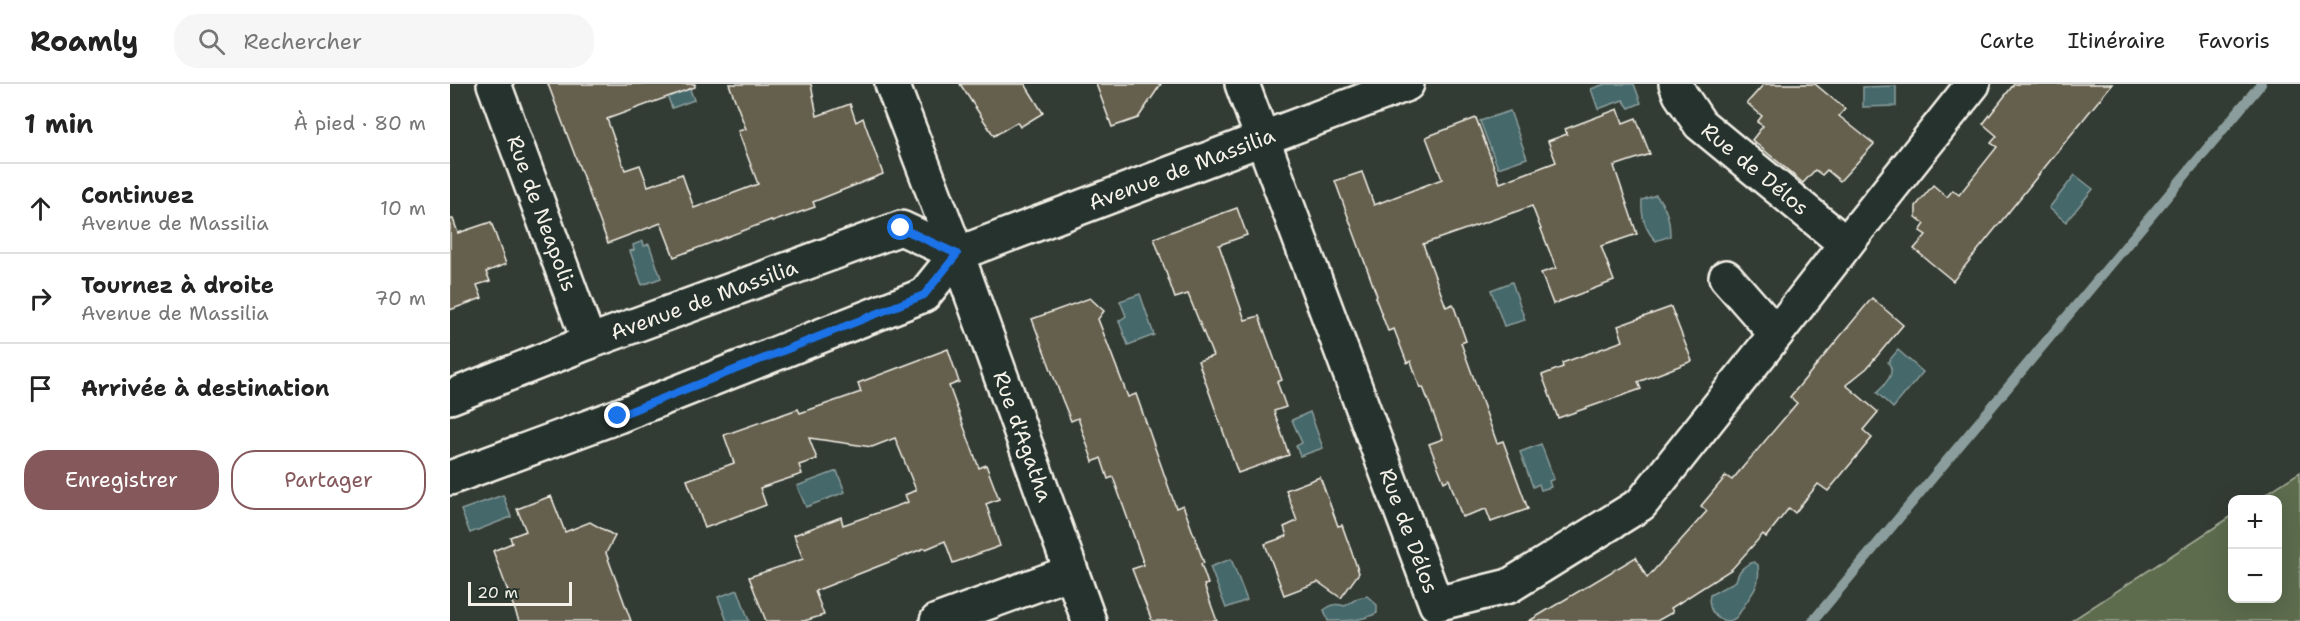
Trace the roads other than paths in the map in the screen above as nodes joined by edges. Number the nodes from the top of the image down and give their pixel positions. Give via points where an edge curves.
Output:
1 (494, 84) edge
2 (892, 84) edge
3 (1242, 84) edge
4 (1407, 84) edge
5 (1676, 84) edge
6 (1973, 84) edge
7 (1262, 140) junction
8 (1846, 244) junction
9 (957, 254) junction
10 (1726, 277) dead end
11 (1776, 334) junction
12 (590, 342) junction
13 (450, 397) edge
14 (450, 478) edge
15 (1071, 572) junction
16 (937, 621) edge
17 (1089, 621) edge

1 - 12 street, Rue de Neapolis
2 - 9 street, Rue d'Agatha
3 - 7 street
4 - 7 street, Avenue de Massilia
5 - 8 street, Rue de Délos via 1700,124
6 - 8 street, Rue de Délos
7 - 9 street, Avenue de Massilia
7 - 11 street, Rue de Délos via 1436,604 1509,586 1641,504
8 - 11 street, Rue de Délos
9 - 12 street, Avenue de Massilia via 901,228
9 - 14 street via 924,295
9 - 15 street, Rue d'Agatha
10 - 11 street
12 - 13 street, Avenue de Massilia
15 - 16 street
15 - 17 street, Rue d'Agatha

